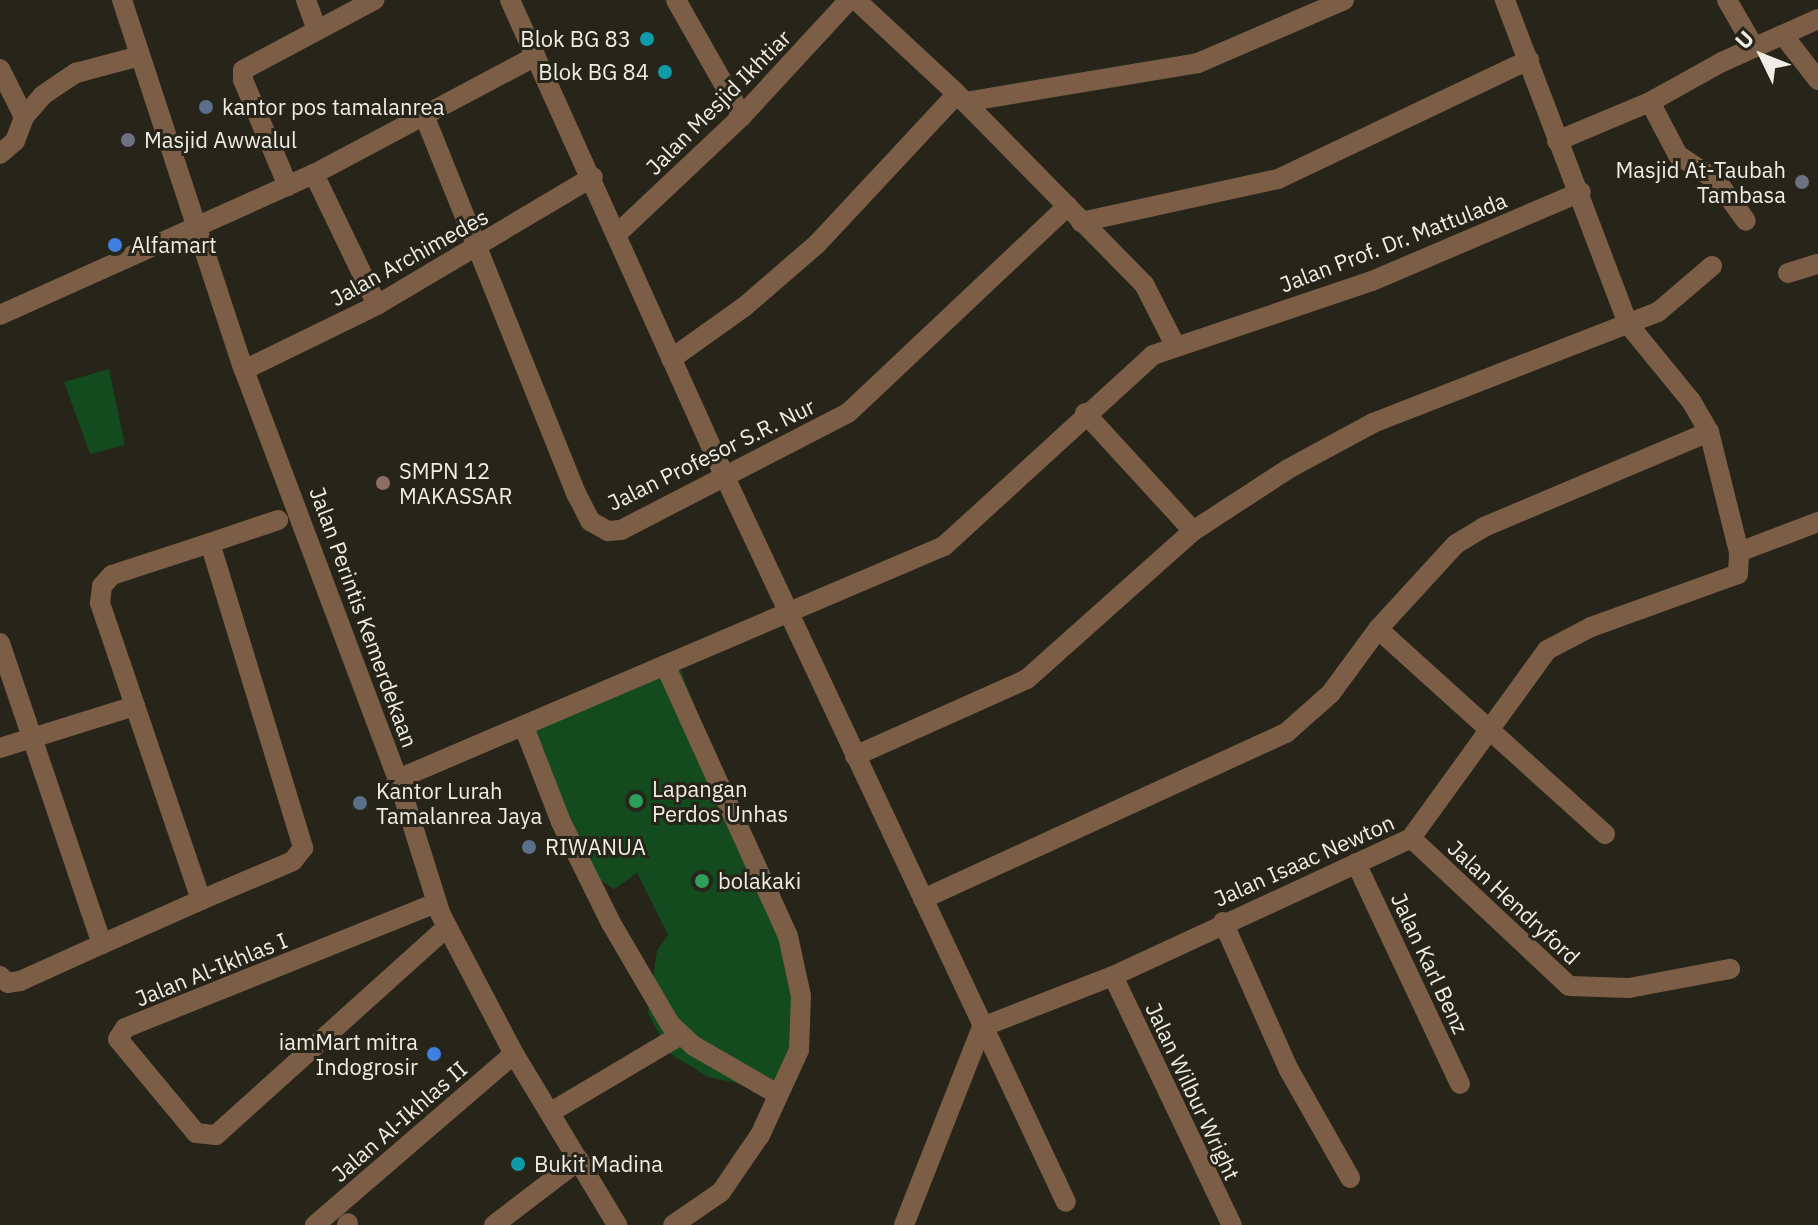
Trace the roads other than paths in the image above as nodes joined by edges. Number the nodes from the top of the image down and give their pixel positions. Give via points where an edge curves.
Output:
1 (122, 0) edge
2 (306, 0) edge
3 (374, 0) edge
4 (510, 0) edge
5 (676, 0) edge
6 (849, 0) edge
7 (856, 0) edge
8 (1344, 0) edge
9 (1505, 0) edge
10 (1727, 0) edge
11 (1818, 19) edge
12 (316, 28) junction
13 (1783, 35) junction
14 (1754, 47) junction
15 (140, 56) junction
16 (536, 56) junction
17 (1529, 60) junction
18 (0, 69) edge
19 (1818, 80) edge
20 (961, 98) junction
21 (1650, 102) junction
22 (424, 115) junction
23 (742, 116) junction
24 (24, 117) junction
25 (1557, 141) junction
26 (0, 154) edge
27 (314, 174) junction
28 (593, 177) junction
29 (288, 186) junction
30 (1581, 192) junction
31 (1075, 214) junction
32 (1746, 221) dead end
33 (196, 229) junction
34 (617, 234) junction
35 (480, 247) junction
36 (1818, 264) edge
37 (1712, 266) dead end
38 (1788, 273) dead end
39 (377, 305) junction
40 (0, 315) edge
41 (1628, 324) junction
42 (1175, 345) junction
43 (671, 359) junction
44 (244, 370) junction
45 (1085, 413) junction
46 (1709, 432) junction
47 (724, 475) junction
48 (278, 520) dead end
49 (1818, 522) edge
50 (1193, 531) junction
51 (210, 543) junction
52 (1739, 559) junction
53 (788, 613) junction
54 (1378, 629) junction
55 (0, 643) edge
56 (665, 665) junction
57 (135, 706) junction
58 (524, 727) junction
59 (1488, 728) junction
60 (34, 737) junction
61 (0, 748) edge
62 (855, 756) junction
63 (398, 779) junction
64 (1605, 834) dead end
65 (1411, 838) junction
66 (1356, 863) junction
67 (923, 899) junction
68 (201, 900) junction
69 (436, 903) junction
70 (1223, 922) junction
71 (447, 927) junction
72 (102, 944) junction
73 (1730, 969) dead end
74 (0, 976) edge
75 (1113, 976) junction
76 (982, 1027) junction
77 (679, 1036) junction
78 (514, 1054) junction
79 (1460, 1084) dead end
80 (777, 1094) junction
81 (551, 1112) junction
82 (579, 1160) junction
83 (1350, 1178) dead end
84 (1066, 1202) dead end
85 (315, 1225) edge
86 (494, 1225) edge
87 (617, 1225) edge
88 (673, 1225) edge
89 (904, 1225) edge
90 (1232, 1225) edge

1 - 15 street, Jalan Perintis Kemerdekaan
2 - 12 street
3 - 12 street
4 - 16 street
5 - 23 street
6 - 23 street, Jalan Mesjid Ikhtiar
7 - 20 street
8 - 20 street via 1198,63
9 - 17 street
10 - 14 street
11 - 13 street
12 - 29 street via 248,66 242,75
13 - 14 street
13 - 19 street
14 - 21 street
15 - 24 street via 76,73 43,95
15 - 33 street, Jalan Perintis Kemerdekaan
16 - 22 street
16 - 28 street
17 - 25 street
17 - 31 street via 1278,179
18 - 24 street
20 - 31 street
20 - 43 street via 817,244 744,307
21 - 25 street
21 - 32 street via 1678,155 1717,181
22 - 27 street
22 - 35 street
23 - 34 street, Jalan Mesjid Ikhtiar
24 - 26 street via 15,141
25 - 30 street
27 - 29 street
27 - 39 street
28 - 34 street
28 - 35 street, Jalan Archimedes
29 - 33 street
30 - 41 street
30 - 42 street, Jalan Prof. Dr. Mattulada via 1372,281
31 - 42 street via 1144,284
31 - 47 street, Jalan Profesor S.R. Nur via 848,413
33 - 40 street
33 - 44 street, Jalan Perintis Kemerdekaan
34 - 43 street
35 - 39 street, Jalan Archimedes
35 - 47 street, Jalan Profesor S.R. Nur via 590,521 599,529 621,530
36 - 38 street
37 - 41 street via 1658,312
39 - 44 street, Jalan Archimedes
41 - 46 street via 1691,401
41 - 50 street via 1373,423 1288,469
42 - 45 street, Jalan Prof. Dr. Mattulada via 1139,363
43 - 47 street
44 - 63 street, Jalan Perintis Kemerdekaan
45 - 50 street
45 - 53 street, Jalan Prof. Dr. Mattulada via 944,546
46 - 52 street
46 - 54 street via 1484,527 1436,560
47 - 53 street
48 - 51 street
49 - 52 street, Jalan Isaac Newton
50 - 62 street via 1027,679
51 - 57 street via 112,575 102,586 100,603
51 - 68 street via 303,848 293,861
52 - 59 street, Jalan Isaac Newton via 1734,579 1591,627 1547,650
53 - 56 street, Jalan Prof. Dr. Mattulada
53 - 62 street
54 - 59 street
54 - 67 street via 1331,693 1286,733
55 - 60 street
56 - 58 street, Jalan Prof. Dr. Mattulada
56 - 80 street via 788,936 801,996 799,1050
57 - 60 street
57 - 68 street
58 - 63 street, Jalan Prof. Dr. Mattulada
58 - 77 street via 561,822 605,910
59 - 64 street
59 - 65 street, Jalan Isaac Newton
60 - 61 street
60 - 72 street
62 - 67 street
63 - 69 street, Jalan Perintis Kemerdekaan
65 - 66 street, Jalan Isaac Newton
65 - 73 street, Jalan Hendryford via 1569,986 1594,991 1629,988
66 - 70 street, Jalan Isaac Newton
66 - 79 street, Jalan Karl Benz
67 - 76 street
68 - 72 street
69 - 71 street, Jalan Perintis Kemerdekaan
69 - 71 street, Jalan Al-Ikhlas I via 125,1028 118,1039 196,1133 216,1135
70 - 75 street, Jalan Isaac Newton
70 - 83 street via 1289,1070
71 - 78 street, Jalan Perintis Kemerdekaan
72 - 74 street via 20,981 8,983
75 - 76 street, Jalan Isaac Newton
75 - 90 street, Jalan Wilbur Wright
76 - 84 street
76 - 89 street
77 - 80 street
77 - 81 street
78 - 81 street, Jalan Perintis Kemerdekaan
78 - 85 street, Jalan Al-Ikhlas II
80 - 88 street via 760,1135 728,1185
81 - 82 street, Jalan Perintis Kemerdekaan
82 - 86 street
82 - 87 street, Jalan Perintis Kemerdekaan

